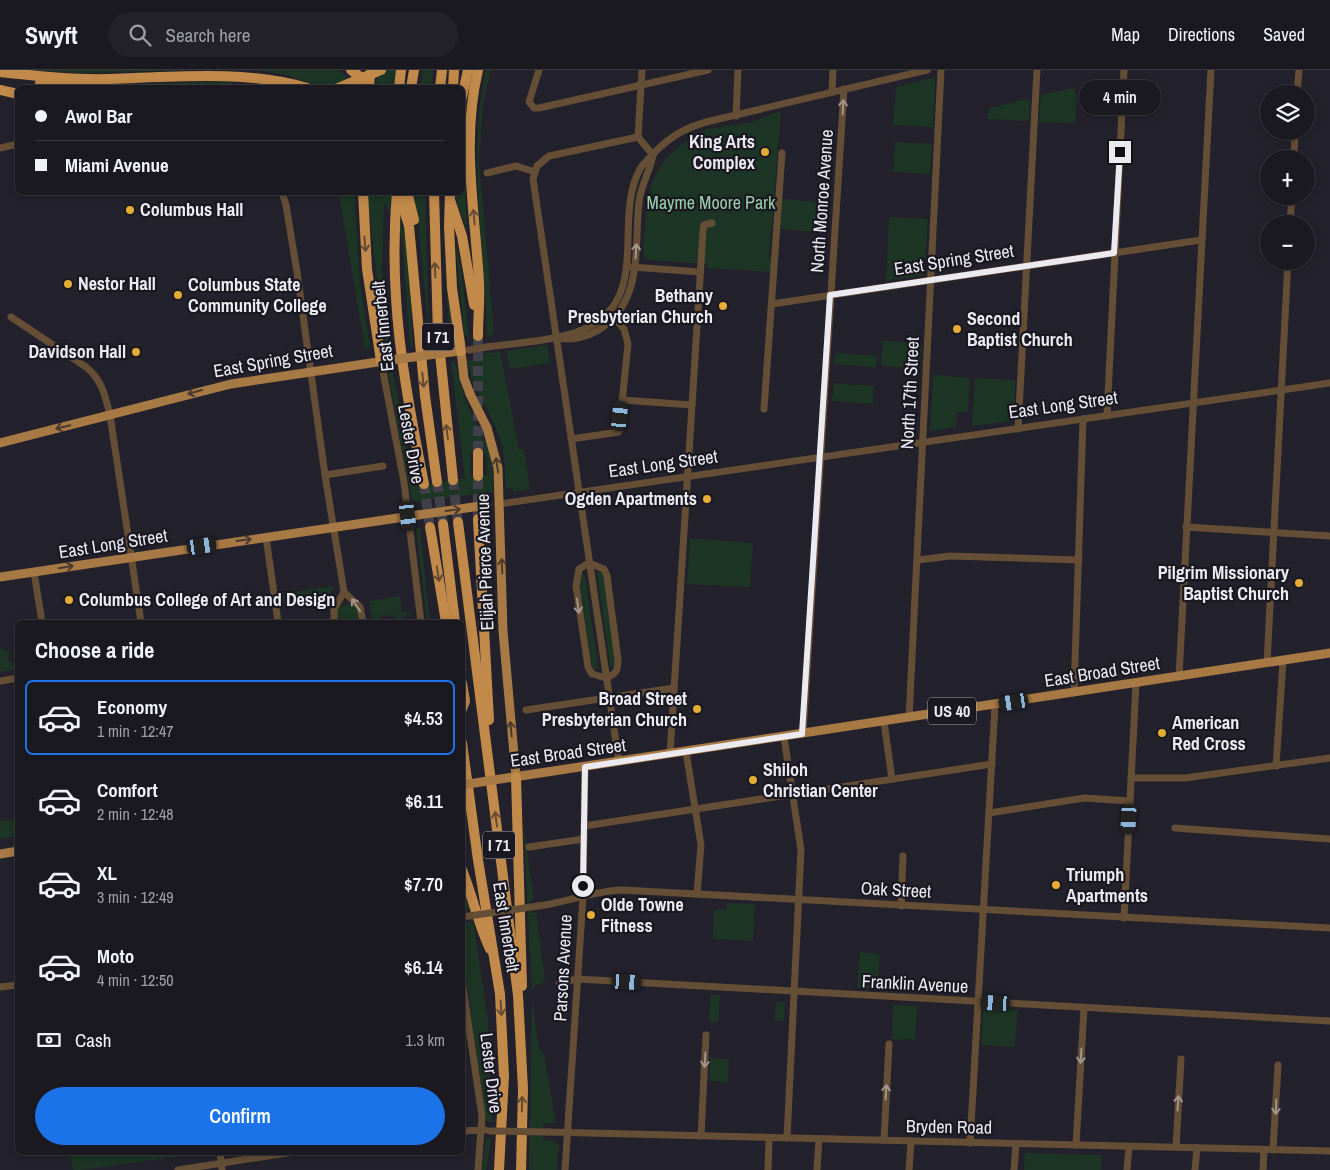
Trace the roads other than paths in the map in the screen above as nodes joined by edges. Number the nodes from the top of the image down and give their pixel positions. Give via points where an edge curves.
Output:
1 (351, 70) edge
2 (381, 70) edge
3 (401, 70) edge
4 (414, 70) edge
5 (442, 70) edge
6 (454, 70) edge
7 (468, 70) edge
8 (478, 70) edge
9 (538, 70) edge
10 (642, 70) edge
11 (708, 70) edge
12 (738, 70) edge
13 (833, 70) edge
14 (927, 70) edge
15 (941, 70) edge
16 (1037, 70) edge
17 (1124, 70) edge
18 (1211, 70) edge
19 (1298, 70) edge
20 (371, 71) edge
21 (0, 74) edge
22 (66, 85) edge
23 (300, 85) edge
24 (345, 85) edge
25 (369, 85) edge
26 (370, 85) edge
27 (399, 85) edge
28 (412, 85) edge
29 (440, 85) edge
30 (453, 85) edge
31 (465, 85) edge
32 (641, 85) junction
33 (1297, 85) edge
34 (0, 88) edge
35 (15, 89) edge
36 (844, 89) junction
37 (832, 92) junction
38 (15, 93) edge
39 (736, 116) junction
40 (638, 137) junction
41 (15, 145) edge
42 (0, 148) edge
43 (782, 153) dead end
44 (653, 155) junction
45 (534, 172) junction
46 (487, 173) dead end
47 (283, 195) edge
48 (364, 195) edge
49 (391, 195) edge
50 (398, 195) edge
51 (399, 195) edge
52 (408, 195) edge
53 (434, 195) edge
54 (448, 195) edge
55 (449, 195) edge
56 (712, 223) dead end
57 (394, 224) junction
58 (1201, 240) junction
59 (1114, 253) junction
60 (627, 266) junction
61 (1026, 266) junction
62 (635, 267) junction
63 (1288, 270) edge
64 (700, 272) junction
65 (930, 280) junction
66 (830, 295) junction
67 (772, 304) junction
68 (11, 317) dead end
69 (614, 318) junction
70 (418, 331) junction
71 (557, 338) junction
72 (460, 351) junction
73 (386, 360) junction
74 (311, 371) junction
75 (1330, 383) edge
76 (1281, 390) junction
77 (622, 400) junction
78 (1193, 403) junction
79 (692, 405) junction
80 (764, 409) dead end
81 (110, 414) junction
82 (1107, 416) junction
83 (1083, 419) junction
84 (1018, 428) junction
85 (571, 439) junction
86 (923, 442) junction
87 (0, 443) edge
88 (478, 453) tunnel mouth
89 (821, 457) junction
90 (383, 466) dead end
91 (325, 475) junction
92 (478, 476) tunnel mouth
93 (687, 477) junction
94 (453, 480) tunnel mouth
95 (437, 482) tunnel mouth
96 (424, 484) tunnel mouth
97 (579, 492) junction
98 (500, 504) junction
99 (408, 516) junction
100 (478, 519) tunnel mouth
101 (458, 522) tunnel mouth
102 (443, 524) tunnel mouth
103 (335, 527) junction
104 (430, 527) tunnel mouth
105 (1186, 528) junction
106 (1273, 533) junction
107 (1330, 536) edge
108 (266, 537) junction
109 (131, 557) junction
110 (918, 560) junction
111 (1079, 560) junction
112 (589, 563) junction
113 (34, 572) junction
114 (0, 577) edge
115 (344, 592) junction
116 (42, 620) edge
117 (141, 620) edge
118 (278, 620) edge
119 (334, 620) edge
120 (363, 620) edge
121 (421, 620) edge
122 (446, 620) edge
123 (455, 620) edge
124 (1330, 653) edge
125 (1283, 661) junction
126 (1267, 663) junction
127 (1179, 677) junction
128 (15, 678) edge
129 (606, 678) junction
130 (0, 681) edge
131 (1136, 683) junction
132 (674, 688) junction
133 (1074, 693) junction
134 (610, 697) junction
135 (995, 705) junction
136 (526, 710) dead end
137 (909, 718) junction
138 (884, 722) junction
139 (802, 734) junction
140 (784, 737) junction
141 (686, 752) junction
142 (487, 754) junction
143 (670, 754) junction
144 (1330, 758) edge
145 (619, 762) junction
146 (992, 764) junction
147 (465, 765) edge
148 (1276, 766) junction
149 (585, 767) junction
150 (512, 778) junction
151 (1131, 778) junction
152 (892, 779) junction
153 (465, 785) edge
154 (793, 794) junction
155 (1130, 801) junction
156 (694, 809) junction
157 (989, 813) junction
158 (584, 826) junction
159 (1175, 828) dead end
160 (584, 839) junction
161 (1330, 839) edge
162 (529, 847) dead end
163 (15, 852) edge
164 (0, 854) edge
165 (903, 856) dead end
166 (465, 878) edge
167 (697, 894) junction
168 (583, 897) junction
169 (798, 900) junction
170 (901, 906) junction
171 (984, 910) junction
172 (465, 917) edge
173 (1124, 918) junction
174 (1330, 928) edge
175 (495, 960) junction
176 (577, 980) junction
177 (559, 983) dead end
178 (15, 985) edge
179 (0, 987) edge
180 (794, 992) junction
181 (978, 1002) junction
182 (465, 1005) edge
183 (1084, 1008) junction
184 (1330, 1021) edge
185 (521, 1034) junction
186 (706, 1034) dead end
187 (889, 1044) dead end
188 (1182, 1059) dead end
189 (1278, 1065) dead end
190 (482, 1130) junction
191 (465, 1131) edge
192 (567, 1132) junction
193 (700, 1136) junction
194 (769, 1138) junction
195 (787, 1138) junction
196 (820, 1140) junction
197 (884, 1140) junction
198 (911, 1141) junction
199 (970, 1143) junction
200 (1016, 1144) junction
201 (1076, 1145) junction
202 (1129, 1146) junction
203 (1176, 1148) junction
204 (1196, 1148) junction
205 (1264, 1150) junction
206 (1273, 1150) junction
207 (1330, 1151) edge
208 (279, 1155) edge
209 (222, 1167) edge
210 (178, 1170) edge
211 (478, 1170) edge
212 (499, 1170) edge
213 (520, 1170) edge
214 (565, 1170) edge
215 (768, 1170) edge
216 (818, 1170) edge
217 (910, 1170) edge
218 (1014, 1170) edge
219 (1127, 1170) edge
220 (1195, 1170) edge
221 (1263, 1170) edge

1 - 26 highway
2 - 24 highway, bridge
3 - 27 highway
4 - 28 highway
5 - 29 highway
6 - 30 highway
7 - 31 highway
55 -> 8 highway via 468,261 478,336 479,285 469,136
9 - 32 street via 529,102 534,108
10 - 32 street
11 - 32 street
12 - 39 street
13 - 37 street
14 - 36 street
15 - 65 street, North 17th Street
16 - 61 street
17 - 59 street
18 - 58 street
19 - 33 street
20 - 25 highway, bridge
21 - 22 highway via 23,81
21 - 23 highway via 107,79 250,75
32 - 40 street
34 - 35 highway
34 - 38 highway
36 - 37 street
66 -> 36 street, North Monroe Avenue
37 - 39 street
39 - 44 street via 685,128
40 - 44 street
40 - 45 street via 552,155 539,163
41 - 42 street
43 - 67 street
44 - 60 street via 640,167 633,187
62 -> 44 street via 640,196
45 - 46 street via 516,166
45 - 71 street
47 - 74 street
48 -> 73 highway via 367,269
49 - 57 highway
50 - 57 highway, East Innerbelt / I 71
51 - 70 highway via 409,226
52 - 70 highway via 417,246
94 -> 53 highway, I 71 via 438,334
54 - 72 highway, bridge via 452,288
56 - 64 street via 703,227
57 - 96 highway, East Innerbelt / I 71 via 393,282 397,325
58 - 59 street, East Spring Street
58 - 78 street
59 - 61 street, East Spring Street
59 - 82 street
60 - 62 street
60 - 71 street via 620,296 608,312 590,326
61 - 65 street, East Spring Street
61 - 84 street
62 - 64 street
62 - 69 street via 628,299
63 - 76 street
64 - 79 street
65 - 66 street, East Spring Street
65 - 86 street, North 17th Street
66 - 67 street, East Spring Street
66 - 89 street, North Monroe Avenue
67 - 80 street
68 - 81 street via 94,374 102,387
69 - 71 street via 583,338
69 - 77 street via 627,337
70 -> 95 highway
71 - 72 street, East Spring Street, bridge
71 - 85 street
72 - 73 main road, East Spring Street, bridge
98 -> 72 main road, Elijah Pierce Avenue, bridge via 497,462 487,428 464,378
73 - 74 main road, East Spring Street
73 - 99 street, Lester Drive
74 -> 81 main road, East Spring Street via 231,384
74 - 91 street
75 - 76 street, East Long Street
76 - 78 street, East Long Street
76 - 106 street
77 - 79 street
77 - 85 street via 619,432
78 - 82 street, East Long Street
78 - 105 street
79 - 93 street
81 -> 87 main road, East Spring Street
81 - 109 street
82 - 83 street, East Long Street
83 - 84 street, East Long Street
83 - 111 street
84 - 86 street, East Long Street
85 - 97 street
86 - 89 street, East Long Street
86 - 110 street, North 17th Street
88 - 92 highway
89 - 93 street, East Long Street
89 - 139 street, North Monroe Avenue
90 - 91 street
91 - 103 street
93 - 97 street, East Long Street
93 - 132 street
97 - 98 street, East Long Street
97 - 112 street
99 -> 98 main road, East Long Street, bridge
150 -> 98 main road, Elijah Pierce Avenue via 503,631
99 - 103 main road, East Long Street
99 - 121 street, Lester Drive
100 - 142 highway via 489,703
101 - 142 highway, I 71
102 - 123 highway
103 - 108 main road, East Long Street
103 - 115 street
104 -> 122 highway
105 - 106 street
105 - 127 street
106 - 107 street
106 - 126 street
109 -> 108 main road, East Long Street
108 - 118 street
113 -> 109 main road, East Long Street
109 - 117 street
110 - 111 street via 958,556
110 - 137 street, North 17th Street
111 - 133 street
112 - 129 street
112 -> 129 street via 579,569 576,586 588,667 592,674
112 - 129 street via 604,569 607,576 618,669 615,675
113 - 114 main road, East Long Street
113 - 116 street
115 - 119 street via 334,609
120 -> 115 street via 360,607
124 - 125 main road, East Broad Street / US 40
125 - 126 main road, East Broad Street / US 40
125 - 148 street
126 - 127 main road, East Broad Street / US 40
127 - 131 main road, East Broad Street / US 40
128 - 130 street
129 - 134 street
131 - 133 main road, East Broad Street / US 40
131 - 151 street
132 - 134 street
132 - 143 street
133 - 135 main road, East Broad Street / US 40
134 - 136 street
134 - 145 street
135 - 137 main road, East Broad Street / US 40
135 - 146 street
137 - 138 main road, East Broad Street / US 40
138 - 139 main road, East Broad Street / US 40
138 - 152 street
139 - 140 main road, East Broad Street / US 40
140 - 141 main road, East Broad Street / US 40
140 - 154 street
141 - 143 main road, East Broad Street / US 40
141 - 156 street
185 -> 142 highway, I 71
143 - 145 main road, East Broad Street / US 40
144 - 148 street
145 - 149 main road, East Broad Street / US 40
146 - 152 street
146 - 157 street
147 - 175 highway, East Innerbelt / I 71
148 - 151 street via 1185,778
149 - 150 main road, East Broad Street / US 40
149 - 158 street, Parsons Avenue
150 - 153 main road, East Broad Street / US 40, bridge
150 - 185 highway via 523,961
151 - 155 street
152 - 154 street
154 - 156 street
154 - 169 street via 801,850
155 - 157 street via 1084,798
155 - 173 street
156 - 158 street
156 - 167 street via 700,845
157 - 171 street
158 - 160 street, Parsons Avenue
159 - 161 street
160 - 162 street
160 - 168 street, Parsons Avenue
163 - 164 main road
165 - 170 street
166 - 175 highway via 480,928
167 - 168 street, Oak Street via 622,890 602,891
167 - 169 street, Oak Street
168 - 172 street, Oak Street, bridge
168 - 176 street, Parsons Avenue
169 - 170 street, Oak Street
169 - 180 street
170 - 171 street, Oak Street
171 - 173 street, Oak Street
171 - 181 street
173 - 174 street, Oak Street
175 -> 212 highway, East Innerbelt / I 71 via 503,1057 504,1112
176 - 177 street, Franklin Avenue
176 - 180 street, Franklin Avenue
176 - 192 street, Parsons Avenue
178 - 179 street
180 - 181 street, Franklin Avenue
180 - 195 street
181 - 183 street, Franklin Avenue
181 - 199 street
182 - 190 street, Lester Drive via 481,1098
183 - 184 street, Franklin Avenue
183 -> 201 street
213 -> 185 highway, I 71
186 -> 193 street
197 -> 187 street
203 -> 188 street
189 -> 206 street
190 - 191 street, Bryden Road
190 - 192 street, Bryden Road, bridge
190 - 211 street, Lester Drive
192 - 193 street, Bryden Road
192 - 214 street, Parsons Avenue
193 - 194 street, Bryden Road
194 - 195 street, Bryden Road
194 - 215 street
195 - 196 street, Bryden Road
196 - 197 street, Bryden Road
196 - 216 street
197 - 198 street, Bryden Road
198 - 199 street, Bryden Road
198 - 217 street
199 - 200 street, Bryden Road
200 - 201 street, Bryden Road
200 - 218 street
201 - 202 street, Bryden Road
202 - 203 street, Bryden Road
202 - 219 street
203 - 204 street, Bryden Road
204 - 205 street, Bryden Road
204 - 220 street
205 - 206 street, Bryden Road
205 - 221 street
206 - 207 street, Bryden Road
208 - 209 street
209 - 210 street

